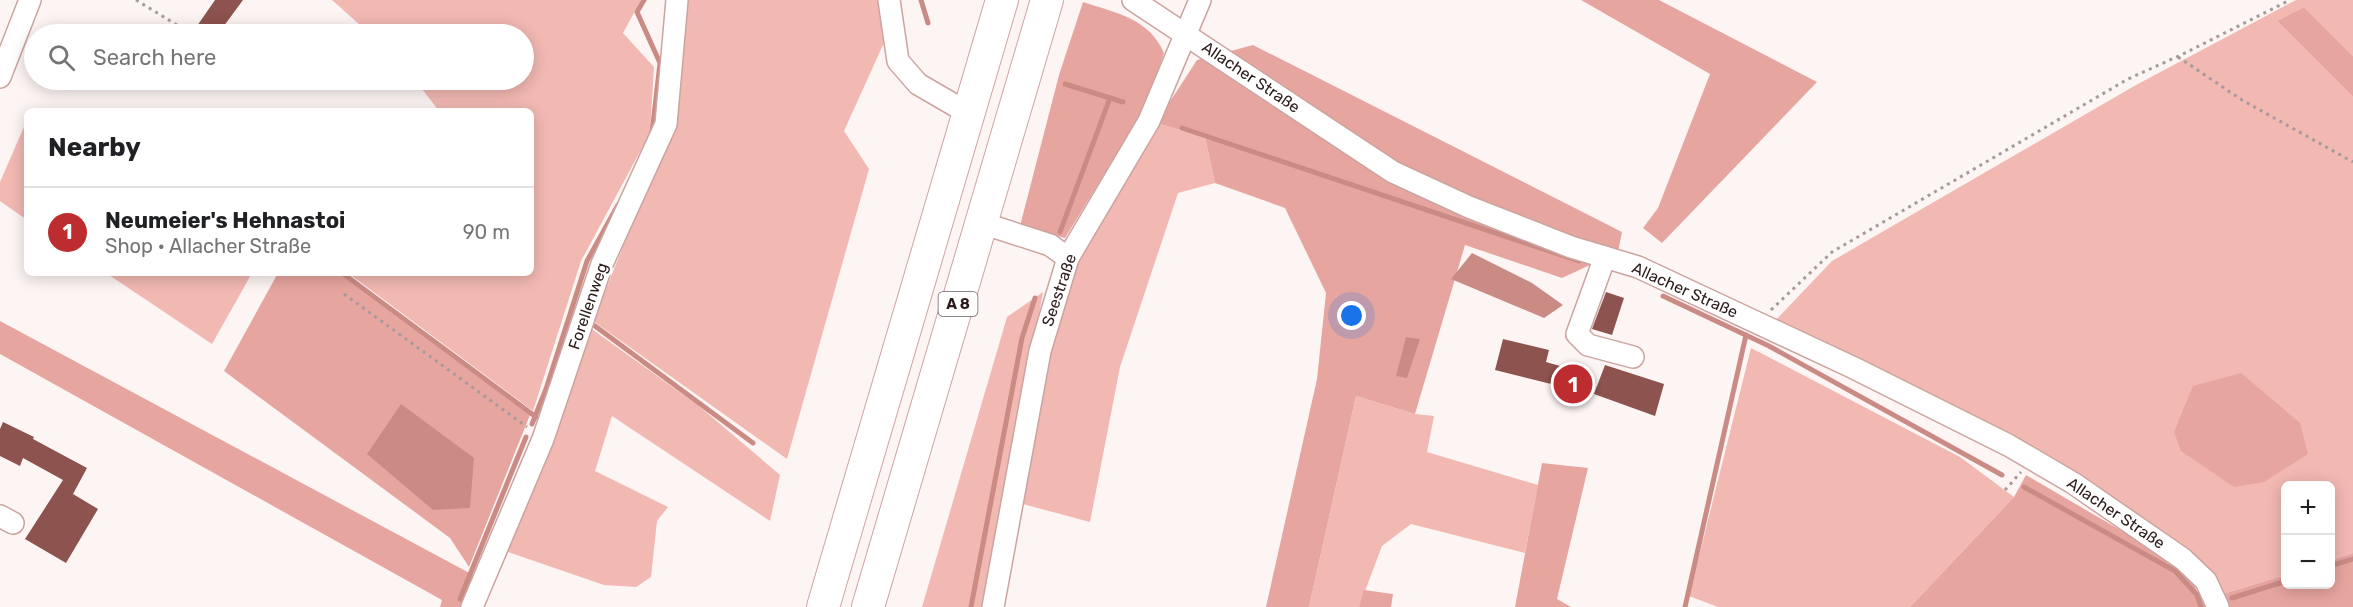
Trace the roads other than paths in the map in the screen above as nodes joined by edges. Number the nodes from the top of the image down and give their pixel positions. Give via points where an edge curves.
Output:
1 (30, 0) edge
2 (676, 0) edge
3 (889, 0) edge
4 (1002, 0) edge
5 (1047, 0) edge
6 (1133, 0) edge
7 (1200, 0) edge
8 (1187, 34) junction
9 (0, 77) edge
10 (968, 113) junction
11 (982, 223) junction
12 (1605, 257) junction
13 (1068, 258) junction
14 (1633, 357) dead end
15 (472, 607) edge
16 (823, 607) edge
17 (868, 607) edge
18 (993, 607) edge
19 (2217, 607) edge

1 - 9 street
2 - 15 street, Forellenweg via 666,124 602,264 543,439
3 - 10 street via 898,62 918,84
4 - 10 highway, A 8
5 - 11 highway, A 8
6 - 8 street, Allacher Straße
7 - 8 street, Seestraße
8 - 12 street, Allacher Straße via 1393,172 1469,207
8 - 13 street, Seestraße via 1149,120
10 - 16 highway, A 8
11 - 13 street via 1050,245
11 - 17 highway, A 8
12 - 14 street via 1577,334 1588,345
12 - 19 street, Allacher Straße via 1638,267 1998,440 2073,483 2183,559 2206,581
13 - 18 street, Seestraße via 1040,351

